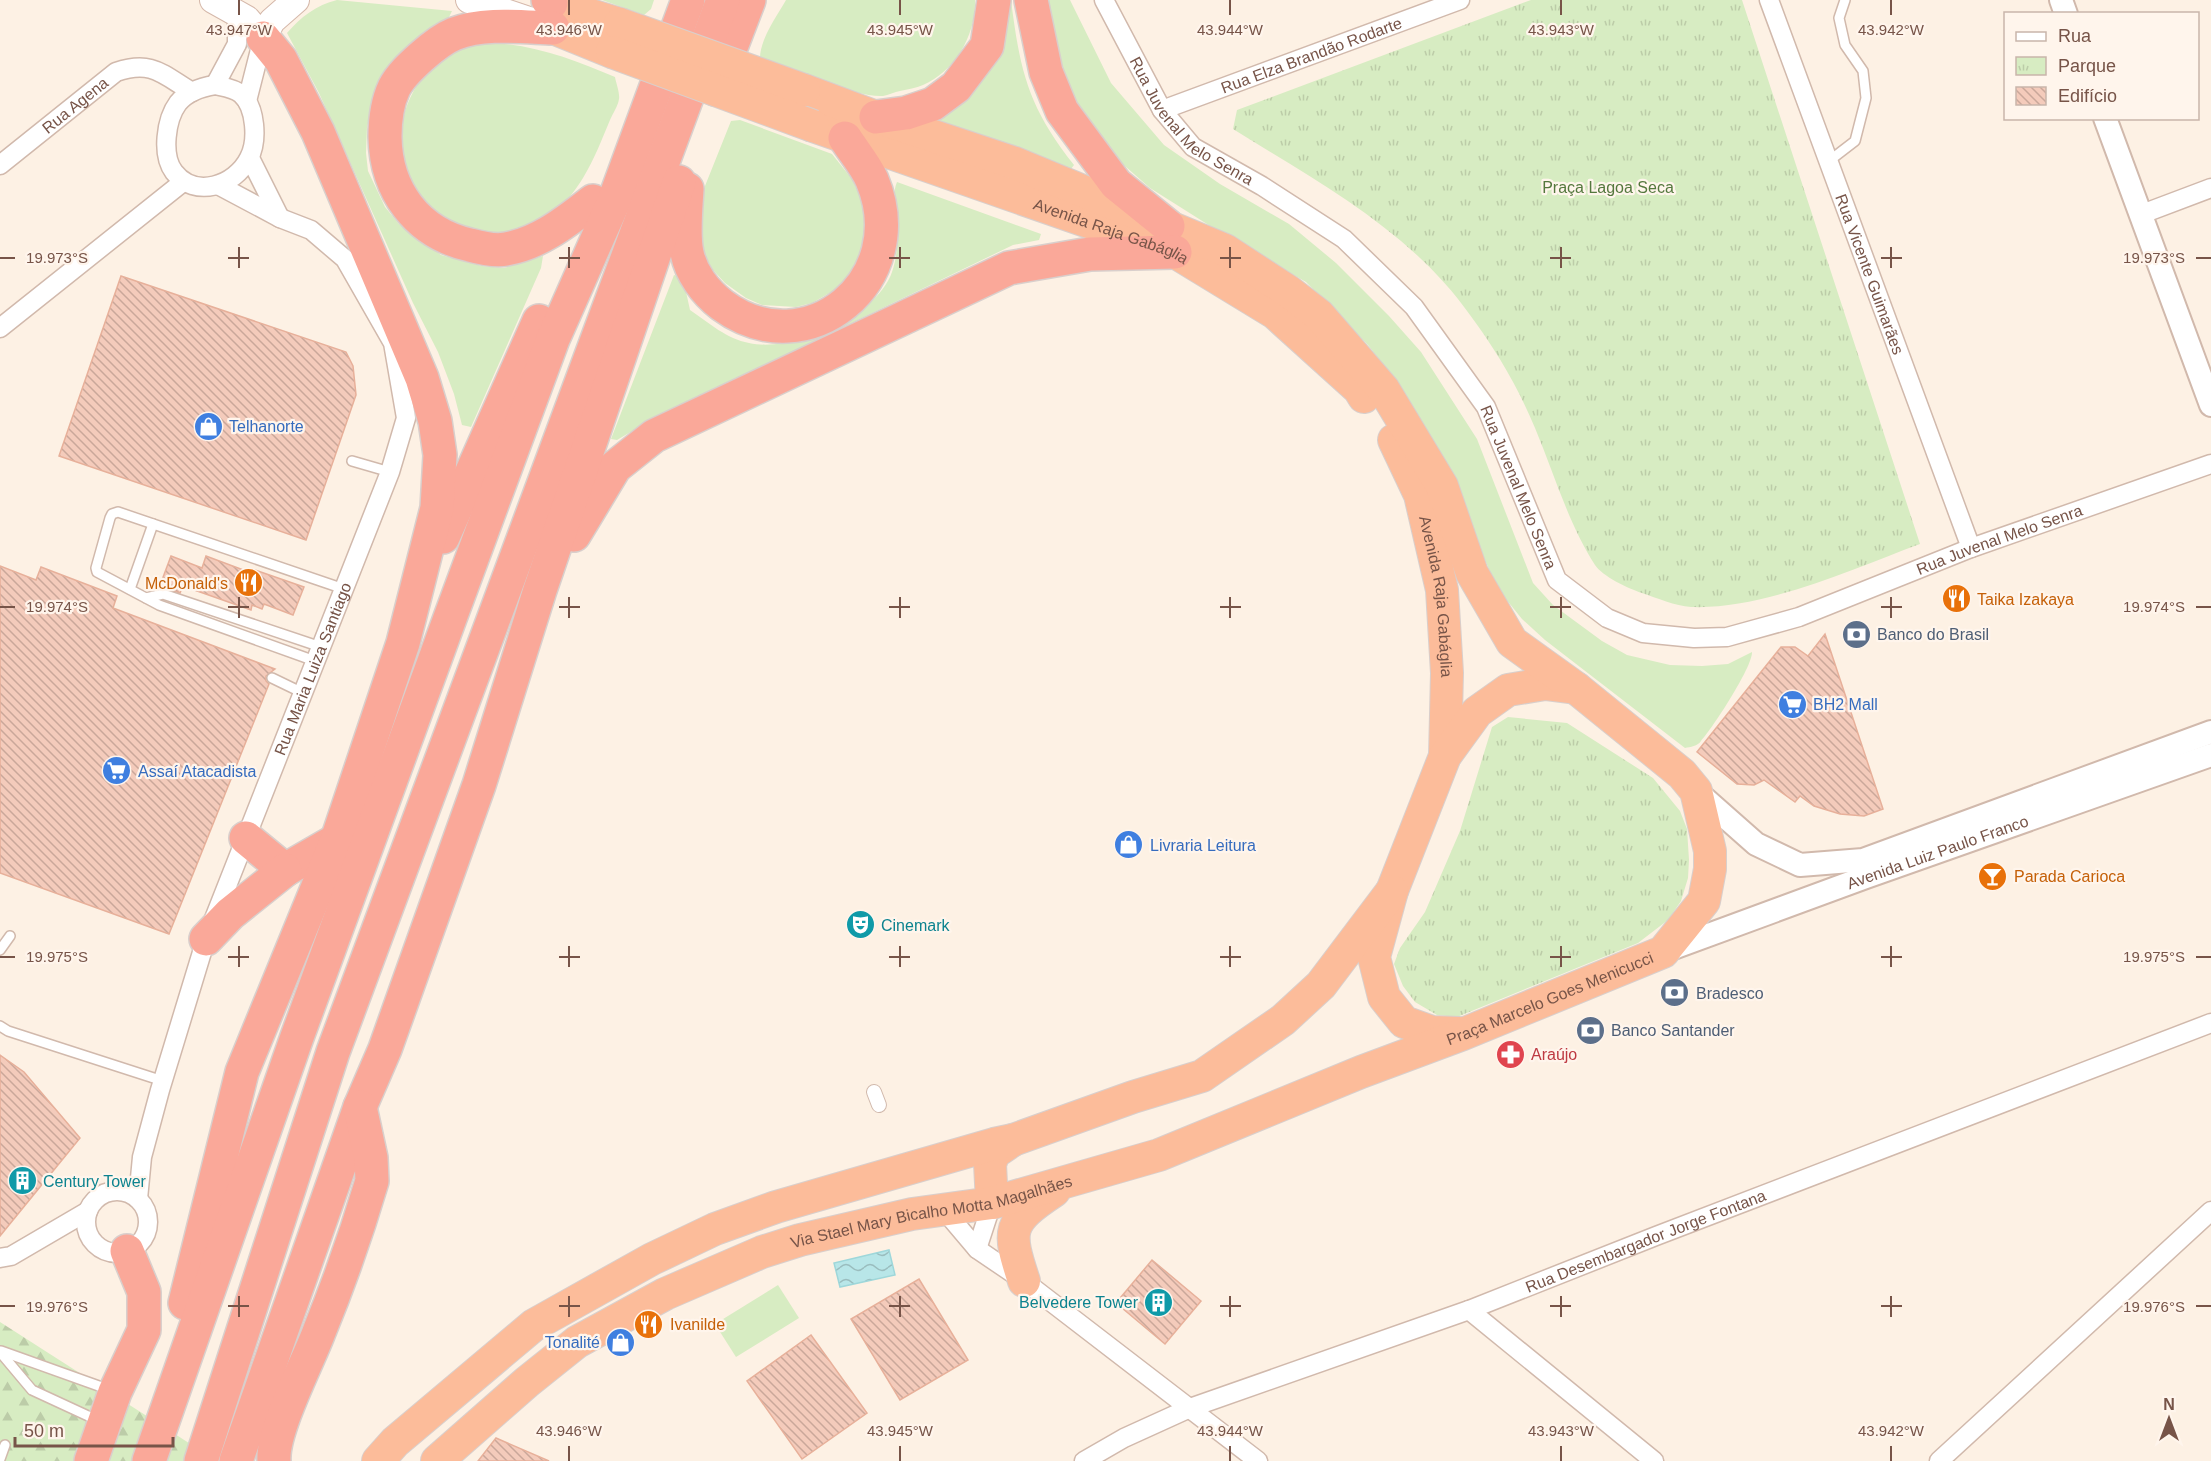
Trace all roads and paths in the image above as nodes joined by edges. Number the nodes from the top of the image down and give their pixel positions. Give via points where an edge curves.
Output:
1 (213, 0) edge
2 (296, 0) edge
3 (469, 0) edge
4 (671, 0) edge
5 (688, 0) edge
6 (994, 0) edge
7 (1031, 0) edge
8 (1104, 0) edge
9 (1460, 0) edge
10 (1769, 0) edge
11 (1845, 0) edge
12 (742, 5) edge
13 (548, 8) edge
14 (237, 13) junction
15 (263, 38) junction
16 (616, 38) junction
17 (215, 85) junction
18 (185, 97) junction
19 (247, 101) junction
20 (1162, 110) junction
21 (876, 117) junction
22 (2106, 120) edge
23 (845, 138) junction
24 (249, 158) junction
25 (687, 159) junction
26 (1829, 161) junction
27 (0, 165) edge
28 (183, 182) junction
29 (218, 185) junction
30 (2211, 188) edge
31 (593, 201) junction
32 (2142, 214) junction
33 (280, 218) junction
34 (1172, 239) junction
35 (0, 328) edge
36 (2211, 405) edge
37 (352, 461) dead end
38 (2211, 465) edge
39 (390, 472) junction
40 (153, 524) junction
41 (1971, 548) junction
42 (130, 589) junction
43 (344, 589) junction
44 (540, 590) junction
45 (146, 598) junction
46 (415, 602) junction
47 (318, 654) junction
48 (272, 678) dead end
49 (1576, 688) junction
50 (303, 693) junction
51 (2211, 732) edge
52 (2211, 755) edge
53 (1445, 756) junction
54 (1696, 791) junction
55 (246, 838) junction
56 (338, 840) junction
57 (285, 870) junction
58 (1392, 891) junction
59 (10, 936) dead end
60 (206, 939) junction
61 (0, 950) edge
62 (1664, 952) junction
63 (2211, 1023) edge
64 (0, 1026) edge
65 (1463, 1034) junction
66 (163, 1081) junction
67 (360, 1107) junction
68 (1013, 1140) junction
69 (142, 1157) junction
70 (1069, 1182) junction
71 (120, 1191) junction
72 (138, 1199) junction
73 (992, 1203) junction
74 (88, 1210) junction
75 (944, 1210) junction
76 (2211, 1211) edge
77 (977, 1249) junction
78 (127, 1251) junction
79 (0, 1258) edge
80 (1024, 1281) junction
81 (1469, 1310) junction
82 (0, 1351) edge
83 (115, 1392) junction
84 (1190, 1408) junction
85 (104, 1424) junction
86 (5, 1445) dead end
87 (153, 1449) edge
88 (0, 1459) edge
89 (91, 1461) edge
90 (201, 1461) edge
91 (236, 1461) edge
92 (274, 1461) edge
93 (378, 1461) edge
94 (437, 1461) edge
95 (1084, 1461) edge
96 (1258, 1461) edge
97 (1654, 1461) edge
98 (1939, 1461) edge

1 - 14 main road
2 - 15 main road via 272,21
3 - 13 main road, Avenida Raja Gabáglia
4 - 31 highway
5 - 87 highway via 614,201 553,339 297,1037
6 - 21 highway via 987,46 956,87 933,104
7 - 34 highway via 1046,72 1062,111 1116,184
8 - 20 street, Rua Juvenal Melo Senra
9 - 20 street, Rua Elza Brandão Rodarte
10 - 26 street, Rua Vicente Guimarães
11 - 26 lane via 1839,18 1845,45 1863,71 1866,99 1855,141
12 - 25 highway
12 - 90 highway via 333,1052
13 - 16 highway, Avenida Raja Gabáglia
13 - 31 highway via 453,34 409,68 395,88 385,124 387,163 395,187 420,221 453,241 479,247 504,250 527,243 558,228
14 - 15 main road
14 - 17 street via 237,44
15 - 19 street
15 - 46 highway via 281,60 318,132 422,378 435,421 440,455 437,507
16 - 21 highway, Avenida Raja Gabáglia, bridge via 804,90
16 - 23 highway, Avenida Raja Gabáglia, bridge
17 - 18 street
17 - 19 street via 239,93
18 - 27 street, Rua Agena via 147,67 133,66 116,72
18 - 28 street via 172,116 166,137 168,159
19 - 24 street via 254,125
20 - 41 street, Rua Juvenal Melo Senra via 1192,147 1344,239 1414,306 1486,407 1557,580 1607,618 1643,633 1727,637 1799,617
21 - 34 highway, Avenida Raja Gabáglia via 1015,163
22 - 32 street
23 - 25 highway via 872,178 880,204 883,225 879,251 871,274 844,305 809,322 765,325 742,319 710,296 697,279 686,252
23 - 34 highway, Avenida Raja Gabáglia
24 - 29 street via 232,178
24 - 33 street
25 - 44 highway
26 - 41 street, Rua Vicente Guimarães
28 - 29 street via 206,189
28 - 35 street
29 - 33 street, Rua Maria Luiza Santiago
30 - 32 street
31 - 46 highway
32 - 36 street
33 - 39 street, Rua Maria Luiza Santiago via 311,230 345,259 393,343 406,418
34 - 44 highway via 1009,268 654,436 615,467
34 - 49 highway, Avenida Raja Gabáglia via 1225,249 1319,315 1384,390 1442,486 1472,573 1512,642
34 - 53 highway, Avenida Raja Gabáglia via 1275,314 1359,389 1394,438 1420,495 1442,590 1447,673
37 - 39 lane
38 - 41 street, Rua Juvenal Melo Senra
39 - 43 street, Rua Maria Luiza Santiago
40 - 42 lane
40 - 42 lane via 118,512 110,518 96,568
40 - 43 lane
42 - 45 lane
43 - 47 street, Rua Maria Luiza Santiago
44 - 67 highway via 478,785 385,1049
45 - 47 lane
45 - 47 lane via 163,594
46 - 56 highway
47 - 50 street, Rua Maria Luiza Santiago
48 - 50 lane
49 - 53 highway, Praça Marcelo Goes Menicucci via 1545,684 1508,690 1477,712
49 - 54 highway, Praça Marcelo Goes Menicucci via 1682,774
50 - 55 street, Rua Maria Luiza Santiago
51 - 54 street, Avenida Luiz Paulo Franco via 1863,860 1800,865 1756,844
52 - 62 street, Avenida Luiz Paulo Franco
53 - 58 highway, Praça Marcelo Goes Menicucci
54 - 62 highway, Praça Marcelo Goes Menicucci via 1710,851 1704,901
55 - 57 highway
55 - 60 street, Rua Maria Luiza Santiago
56 - 57 highway
56 - 87 highway via 242,1072 197,1246
57 - 60 highway via 230,914
58 - 65 highway, Praça Marcelo Goes Menicucci via 1374,957 1384,997 1404,1023 1432,1032
58 - 68 highway via 1321,985 1283,1020 1202,1076
59 - 61 lane
60 - 66 street, Rua Maria Luiza Santiago
62 - 65 highway, Praça Marcelo Goes Menicucci
63 - 81 street, Rua Desembargador Jorge Fontana
64 - 66 lane
65 - 70 highway, Via Stael Mary Bicalho Motta Magalhães via 1160,1155
66 - 69 street, Rua Maria Luiza Santiago
67 - 91 highway
67 - 92 highway via 372,1181 320,1332 283,1421
68 - 73 highway via 992,1158
68 - 93 highway via 776,1207 715,1229 652,1259 534,1324 395,1442
69 - 71 street, Rua Maria Luiza Santiago
69 - 72 street, Rua Maria Luiza Santiago
70 - 73 highway, Via Stael Mary Bicalho Motta Magalhães
70 - 80 highway via 1027,1210 1013,1229 1012,1247
71 - 72 street
71 - 74 street via 101,1196
72 - 78 street via 145,1208 147,1228 136,1246
73 - 75 highway, Via Stael Mary Bicalho Motta Magalhães
73 - 77 street
74 - 78 street via 87,1230 92,1239 99,1246
74 - 79 street via 11,1256
75 - 77 street
75 - 94 highway, Via Stael Mary Bicalho Motta Magalhães via 800,1240 665,1294 577,1342
76 - 98 street
77 - 80 street
78 - 83 highway via 144,1292 144,1330
80 - 84 street
81 - 84 street, Rua Desembargador Jorge Fontana
81 - 97 street
82 - 83 lane
82 - 85 lane via 32,1390
83 - 85 highway
84 - 95 street, Rua Desembargador Jorge Fontana
84 - 96 street
85 - 89 highway
86 - 88 lane

